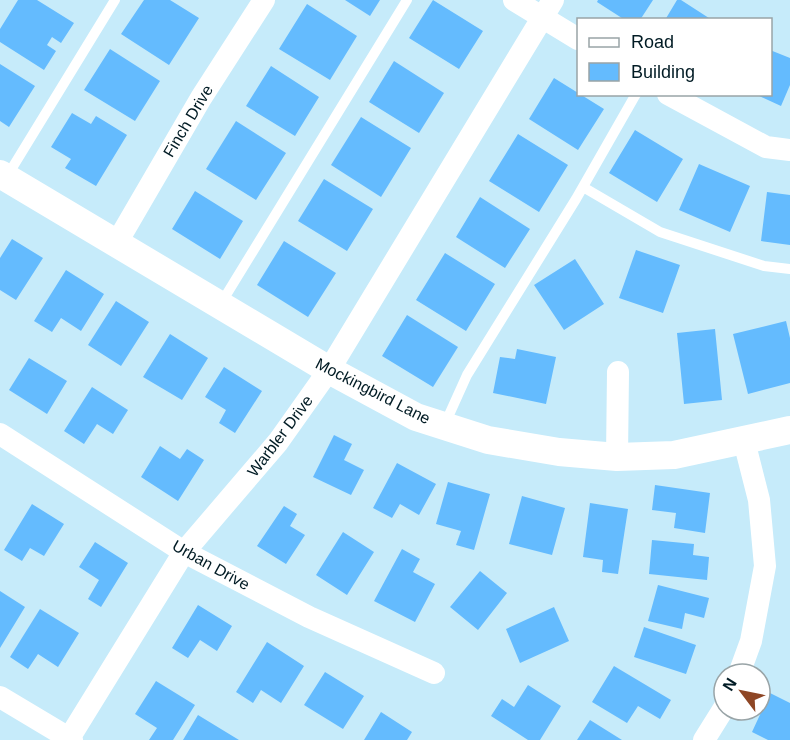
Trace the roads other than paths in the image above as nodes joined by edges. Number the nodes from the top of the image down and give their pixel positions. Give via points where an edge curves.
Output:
1 (115, 0) edge
2 (264, 0) edge
3 (407, 0) edge
4 (514, 0) edge
5 (548, 9) edge
6 (577, 37) edge
7 (635, 96) edge
8 (672, 96) edge
9 (790, 150) edge
10 (3, 176) edge
11 (583, 187) junction
12 (116, 244) junction
13 (790, 269) edge
14 (220, 305) junction
15 (328, 370) junction
16 (618, 372) dead end
17 (444, 426) junction
18 (790, 430) edge
19 (0, 434) edge
20 (744, 441) junction
21 (617, 458) junction
22 (184, 552) junction
23 (743, 662) edge
24 (434, 673) dead end
25 (0, 697) edge
26 (715, 722) edge
27 (70, 739) edge
28 (704, 740) edge

1 - 10 lane
2 - 12 street, Finch Drive via 201,98
3 - 14 lane
4 - 5 street
5 - 6 street
5 - 15 street, Warbler Drive
7 - 11 lane
8 - 9 street via 766,147
10 - 12 street, Mockingbird Lane
11 - 13 lane via 660,232 765,266
11 - 17 lane via 467,375
12 - 14 street, Mockingbird Lane
14 - 15 street, Mockingbird Lane
15 - 17 street, Mockingbird Lane via 417,417
15 - 22 street, Warbler Drive via 278,442
16 - 21 street
17 - 21 street, Mockingbird Lane via 488,440
18 - 20 street, Mockingbird Lane
19 - 22 street, Urban Drive
20 - 21 street, Mockingbird Lane via 674,455
20 - 23 street via 759,500 765,566 751,641
22 - 24 street, Urban Drive via 309,617
22 - 27 street, Warbler Drive
25 - 27 street
26 - 28 street

